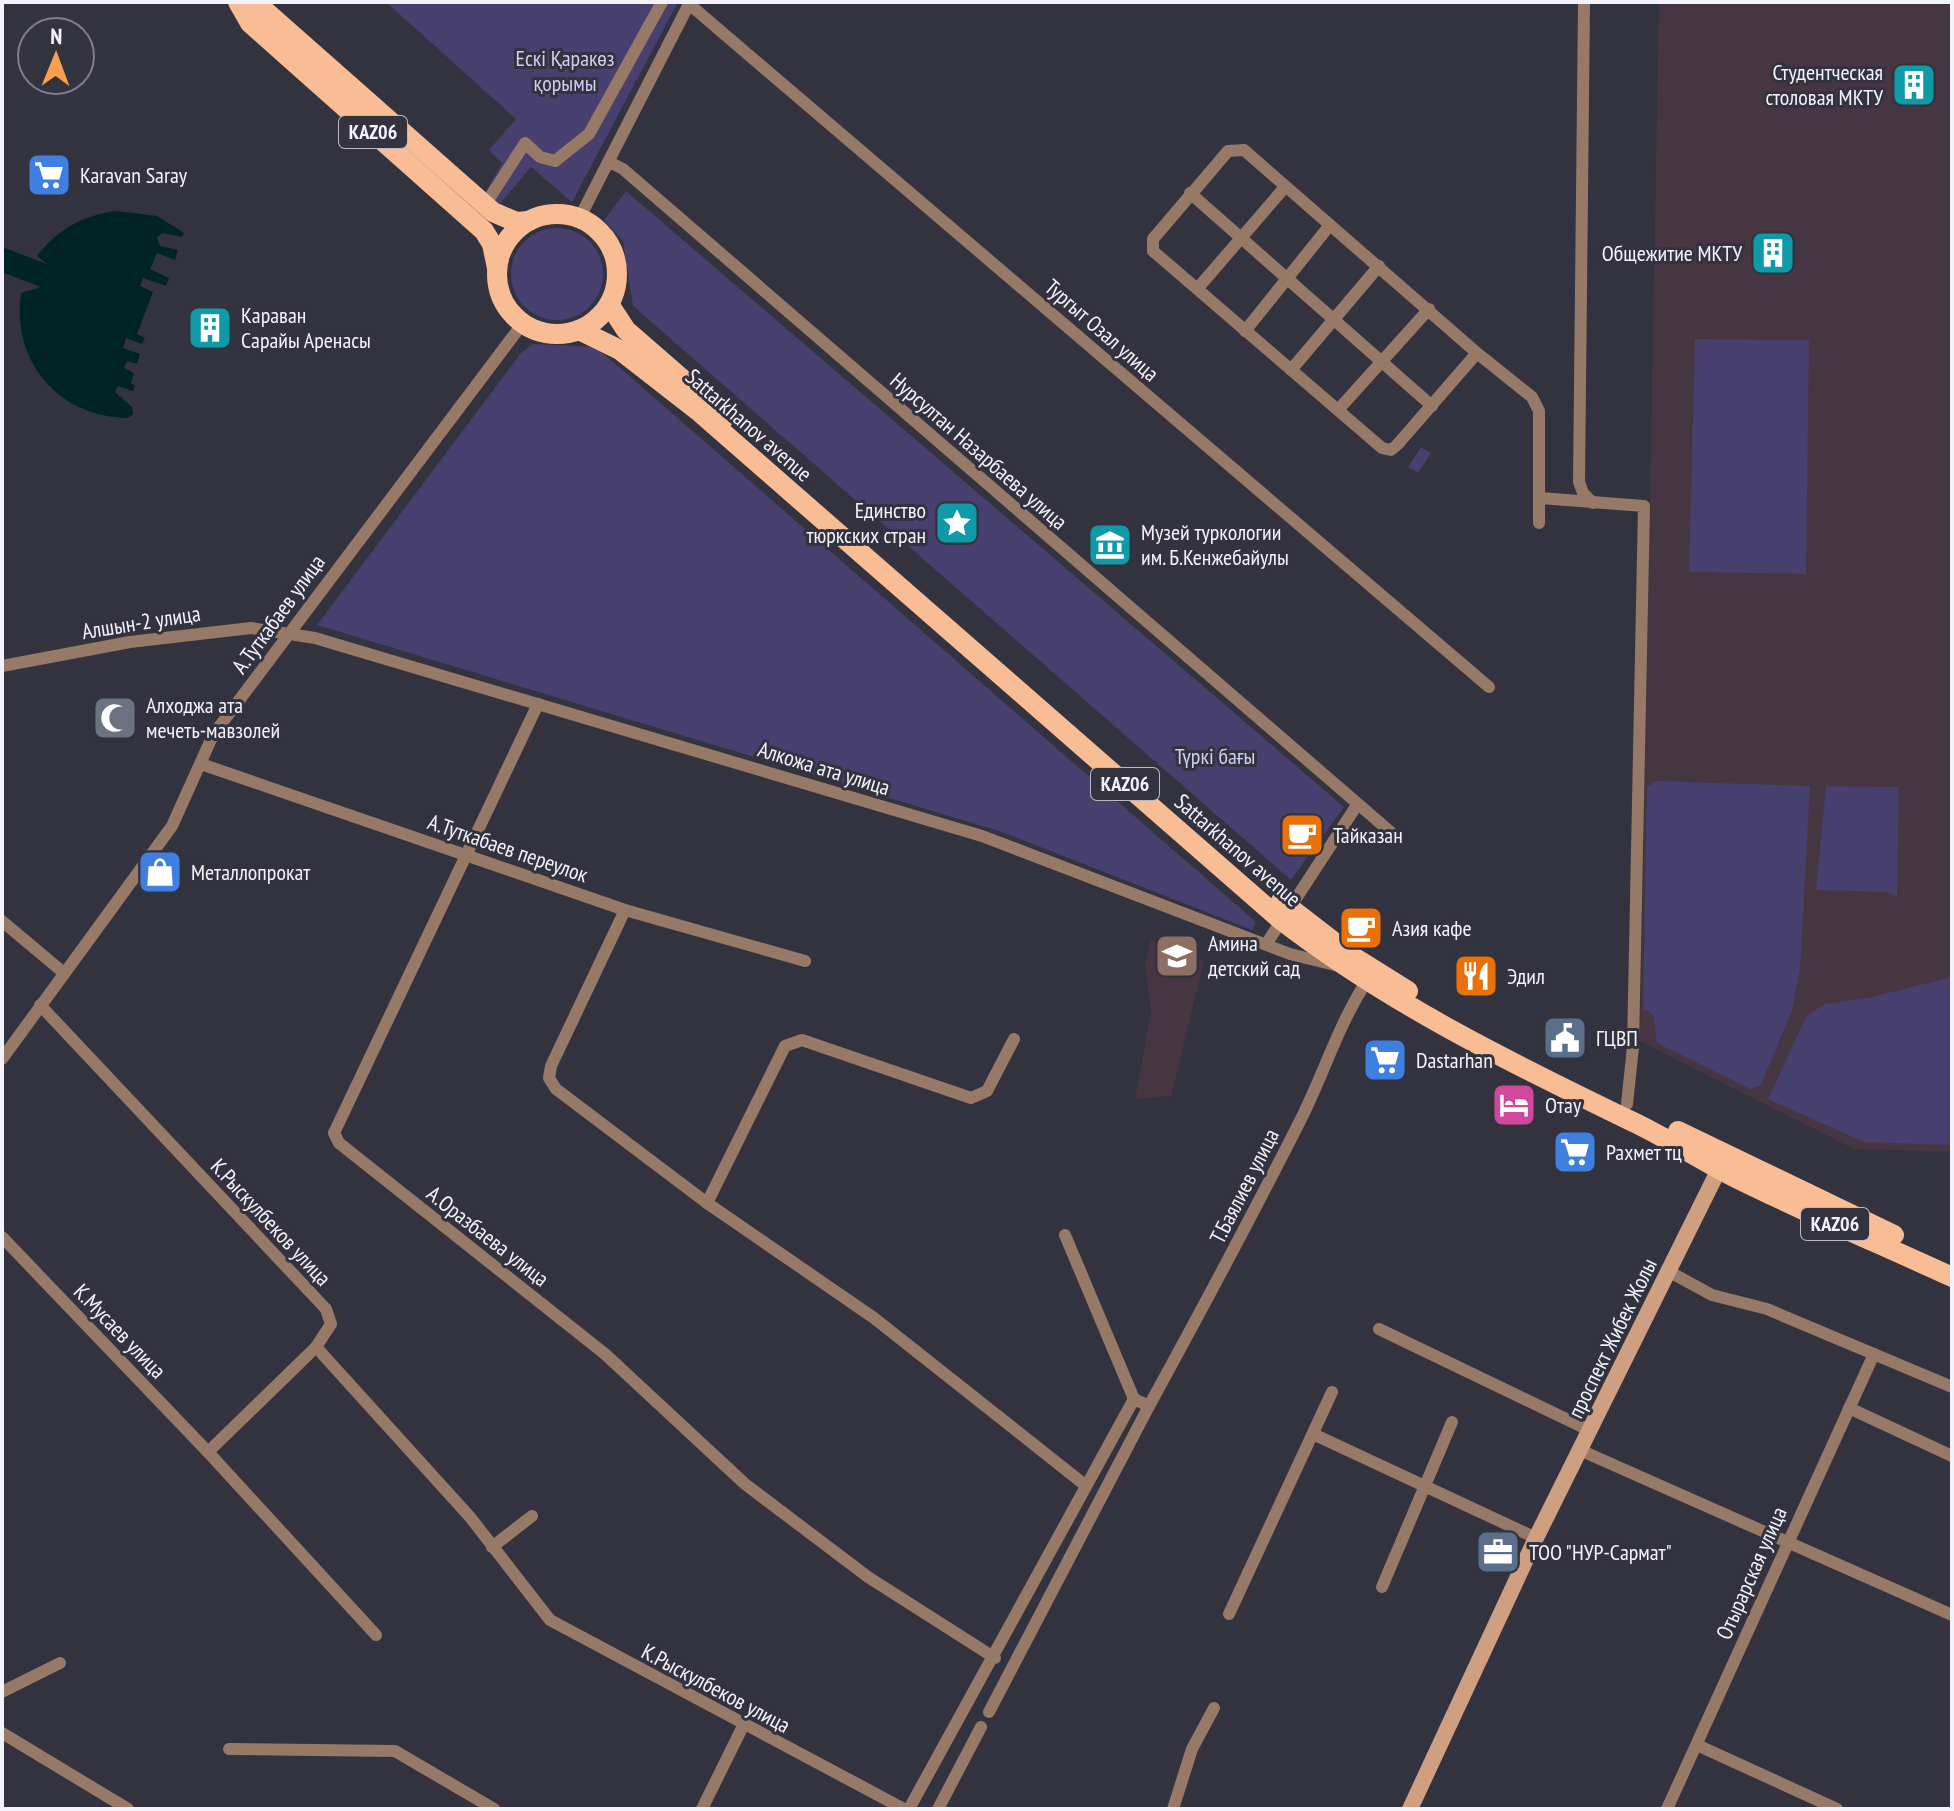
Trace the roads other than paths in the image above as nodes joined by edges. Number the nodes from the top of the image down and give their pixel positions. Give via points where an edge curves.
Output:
1 (238, 2) edge
2 (246, 2) edge
3 (662, 2) edge
4 (1584, 2) edge
5 (690, 3) edge
6 (609, 162) junction
7 (1285, 187) junction
8 (1190, 193) junction
9 (485, 205) junction
10 (579, 219) junction
11 (529, 221) junction
12 (1330, 225) junction
13 (1241, 238) junction
14 (1379, 266) junction
15 (497, 268) junction
16 (1287, 279) junction
17 (1198, 288) junction
18 (609, 304) junction
19 (1429, 309) junction
20 (1335, 321) junction
21 (523, 323) junction
22 (579, 330) junction
23 (1245, 331) junction
24 (1477, 353) junction
25 (1381, 362) junction
26 (1291, 370) junction
27 (1432, 406) junction
28 (1338, 410) junction
29 (1540, 498) junction
30 (1593, 503) junction
31 (1539, 523) dead end
32 (286, 635) junction
33 (2, 666) edge
34 (1489, 687) dead end
35 (538, 704) junction
36 (201, 764) junction
37 (1357, 805) junction
38 (1394, 835) dead end
39 (468, 854) junction
40 (625, 910) junction
41 (1285, 914) junction
42 (2, 921) edge
43 (1267, 943) junction
44 (805, 961) dead end
45 (1342, 967) junction
46 (64, 973) junction
47 (1366, 982) junction
48 (40, 1005) junction
49 (1014, 1039) dead end
50 (2, 1059) edge
51 (1627, 1104) junction
52 (1722, 1163) junction
53 (707, 1203) junction
54 (1065, 1235) dead end
55 (2, 1237) edge
56 (1952, 1262) edge
57 (1668, 1271) junction
58 (1952, 1277) edge
59 (1379, 1329) dead end
60 (316, 1347) junction
61 (1874, 1354) junction
62 (1952, 1387) edge
63 (1332, 1392) dead end
64 (1134, 1399) junction
65 (1149, 1406) junction
66 (1849, 1408) junction
67 (1452, 1422) dead end
68 (1591, 1431) junction
69 (1313, 1434) junction
70 (1582, 1451) junction
71 (208, 1452) junction
72 (1952, 1456) edge
73 (1085, 1485) junction
74 (1425, 1485) junction
75 (532, 1516) dead end
76 (1536, 1538) junction
77 (1787, 1540) junction
78 (492, 1547) junction
79 (1382, 1587) dead end
80 (1229, 1614) dead end
81 (1952, 1615) edge
82 (376, 1635) dead end
83 (995, 1658) junction
84 (60, 1663) dead end
85 (2, 1692) edge
86 (1214, 1708) dead end
87 (989, 1712) dead end
88 (743, 1726) junction
89 (981, 1727) dead end
90 (2, 1733) edge
91 (1697, 1745) junction
92 (229, 1749) dead end
93 (128, 1809) edge
94 (494, 1809) edge
95 (702, 1809) edge
96 (907, 1809) edge
97 (938, 1809) edge
98 (1173, 1809) edge
99 (1410, 1809) edge
100 (1667, 1809) edge
101 (1837, 1809) edge

1 - 15 main road, KАZ06 via 250,23 484,231
2 - 9 main road, KАZ06 via 263,9
3 - 9 street via 589,134 555,161 540,157 525,143
4 - 30 street via 1579,482
5 - 6 street
5 - 34 street, Тургыт Озал улица
6 - 10 street
6 - 37 street, Нурсултан Назарбаева улица
7 - 8 street via 1236,148
7 - 12 street
7 - 13 street
8 - 13 street
8 - 17 street via 1150,245
9 - 11 main road, KАZ06 via 505,219
10 - 11 main road, KАZ06 via 559,215
10 - 18 main road via 596,229 614,254 616,285
11 - 15 main road via 507,242
12 - 14 street
12 - 16 street
13 - 16 street
13 - 17 street
14 - 19 street
14 - 20 street
15 - 21 main road, KАZ06 via 501,295
16 - 20 street
16 - 23 street
17 - 23 street
18 - 22 main road
18 - 41 main road, Sattarkhanov avenue / KАZ06 via 626,330
19 - 24 street
19 - 25 street
20 - 25 street
20 - 26 street
21 - 22 main road, KАZ06 via 550,334
21 - 32 street, А.Туткабаев улица
22 - 41 main road, Sattarkhanov avenue / KАZ06 via 620,350 697,410
23 - 26 street
24 - 27 street
24 - 29 street via 1537,403
25 - 27 street
25 - 28 street
26 - 28 street
27 - 28 street via 1391,450
29 - 30 street
29 - 31 street
30 - 51 street via 1644,506 1633,1047
32 - 33 street, Алшын-2 улица via 251,628 180,635
32 - 35 street, Алкожа ата улица via 315,638
32 - 36 street, А.Туткабаев улица via 213,735
35 - 39 street, А.Оразбаева улица
35 - 43 street, Алкожа ата улица via 982,836
36 - 39 street, А.Туткабаев переулок
36 - 46 street, А.Туткабаев улица via 172,826
37 - 38 street, Нурсултан Назарбаева улица
37 - 41 street
39 - 40 street, А.Туткабаев переулок
39 - 83 street, А.Оразбаева улица via 337,1121 334,1133 339,1143 605,1354 745,1484 868,1577
40 - 44 street, А.Туткабаев переулок
40 - 53 street via 549,1078 556,1089
41 - 43 street
41 - 45 main road, Sattarkhanov avenue / KАZ06
41 - 51 main road, Sattarkhanov avenue / KАZ06 via 1448,1015
42 - 46 street
43 - 45 street, Алкожа ата улица
45 - 47 main road, Sattarkhanov avenue / KАZ06
46 - 48 street, А.Туткабаев улица
47 - 52 main road, Sattarkhanov avenue / KАZ06 via 1454,1034
47 - 65 street, Т.Баялиев улица via 1343,1018 1306,1108 1247,1226
48 - 50 street, А.Туткабаев улица
48 - 60 street, К.Рыскулбеков улица via 326,1309 331,1324
49 - 53 street via 987,1091 971,1098 792,1041
51 - 52 main road, Sattarkhanov avenue / KАZ06
52 - 56 main road, Sattarkhanov avenue / KАZ06
52 - 57 main road, проспект Жибек Жолы
52 - 58 main road, Sattarkhanov avenue / KАZ06
53 - 73 street via 874,1318
54 - 64 street
55 - 71 street, К.Мусаев улица
57 - 61 street via 1712,1295 1767,1309
57 - 68 main road, проспект Жибек Жолы
59 - 68 street
60 - 71 street
60 - 78 street, К.Рыскулбеков улица
61 - 62 street
61 - 66 street, Отырарская улица
63 - 69 street
64 - 65 street
64 - 73 street
65 - 87 street, Т.Баялиев улица
66 - 72 street
66 - 77 street, Отырарская улица
67 - 74 street
68 - 70 main road, проспект Жибек Жолы
69 - 74 street
69 - 80 street
70 - 76 main road, проспект Жибек Жолы
70 - 77 street
71 - 82 street, К.Мусаев улица
73 - 83 street
74 - 76 street
74 - 79 street
75 - 78 street
76 - 99 main road, проспект Жибек Жолы
77 - 81 street
77 - 91 street, Отырарская улица
78 - 88 street, К.Рыскулбеков улица via 550,1620
83 - 96 street
84 - 85 street
86 - 98 street via 1192,1749
88 - 95 street
88 - 96 street, К.Рыскулбеков улица
89 - 97 street
90 - 93 street
91 - 100 street, Отырарская улица
91 - 101 street
92 - 94 street via 395,1751

